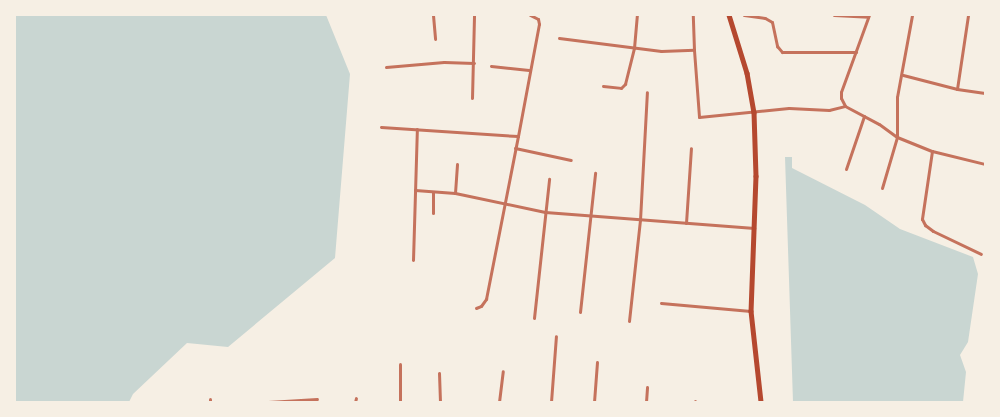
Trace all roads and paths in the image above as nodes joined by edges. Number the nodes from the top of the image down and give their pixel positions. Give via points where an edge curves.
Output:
1 (433, 15) edge
2 (474, 15) edge
3 (530, 15) edge
4 (637, 15) edge
5 (693, 15) edge
6 (729, 15) edge
7 (744, 15) edge
8 (834, 15) edge
9 (912, 15) edge
10 (968, 15) edge
11 (868, 16) edge
12 (559, 38) dead end
13 (434, 39) dead end
14 (634, 48) junction
15 (694, 50) junction
16 (856, 52) junction
17 (474, 62) junction
18 (491, 66) dead end
19 (386, 67) dead end
20 (529, 70) junction
21 (903, 75) junction
22 (603, 86) dead end
23 (957, 89) junction
24 (647, 92) dead end
25 (985, 93) edge
26 (472, 98) dead end
27 (845, 106) junction
28 (754, 112) junction
29 (864, 116) junction
30 (381, 127) dead end
31 (417, 129) junction
32 (518, 136) junction
33 (897, 137) junction
34 (515, 148) junction
35 (691, 148) dead end
36 (932, 152) junction
37 (570, 160) dead end
38 (457, 164) dead end
39 (985, 164) edge
40 (846, 169) dead end
41 (595, 173) dead end
42 (550, 179) dead end
43 (882, 188) dead end
44 (415, 190) junction
45 (433, 192) junction
46 (454, 193) junction
47 (504, 203) junction
48 (545, 212) junction
49 (433, 213) dead end
50 (591, 217) junction
51 (640, 220) junction
52 (686, 223) junction
53 (754, 228) junction
54 (981, 254) dead end
55 (413, 260) dead end
56 (661, 303) dead end
57 (476, 308) dead end
58 (751, 311) junction
59 (580, 312) dead end
60 (534, 318) dead end
61 (629, 321) dead end
62 (556, 336) dead end
63 (597, 362) dead end
64 (400, 364) dead end
65 (503, 371) dead end
66 (440, 373) dead end
67 (647, 387) dead end
68 (317, 399) dead end
69 (268, 402) edge
70 (400, 402) edge
71 (440, 402) edge
72 (500, 402) edge
73 (551, 402) edge
74 (594, 402) edge
75 (646, 402) edge
76 (761, 402) edge

1 - 13 street
2 - 17 street
3 - 20 street via 538,19 539,24
4 - 14 street
5 - 15 street
6 - 28 main road via 747,73
7 - 16 street via 772,22 777,46 782,52
8 - 11 street
9 - 21 street
10 - 23 street
11 - 16 street
12 - 14 street
14 - 15 street
14 - 22 street via 625,84 621,88
15 - 28 street via 698,116
16 - 27 street via 841,92
17 - 19 street
17 - 26 street
18 - 20 street
20 - 32 street
21 - 23 street
21 - 33 street via 897,97
23 - 25 street
24 - 51 street
27 - 28 street via 829,110 804,107
27 - 29 street
28 - 53 main road
29 - 33 street
29 - 40 street
30 - 31 street
31 - 32 street
31 - 44 street
32 - 34 street
33 - 36 street
33 - 43 street
34 - 37 street
34 - 47 street
35 - 52 street
36 - 39 street
36 - 54 street via 922,220 933,232
38 - 46 street
41 - 50 street
42 - 48 street
44 - 45 street
44 - 55 street
45 - 46 street
45 - 49 street
46 - 47 street
47 - 48 street
47 - 57 street via 486,299
48 - 50 street
48 - 60 street
50 - 51 street
50 - 59 street
51 - 52 street
51 - 61 street
52 - 53 street
53 - 58 main road
56 - 58 street
58 - 76 main road
62 - 73 street
63 - 74 street
64 - 70 street
65 - 72 street
66 - 71 street
67 - 75 street
68 - 69 street

